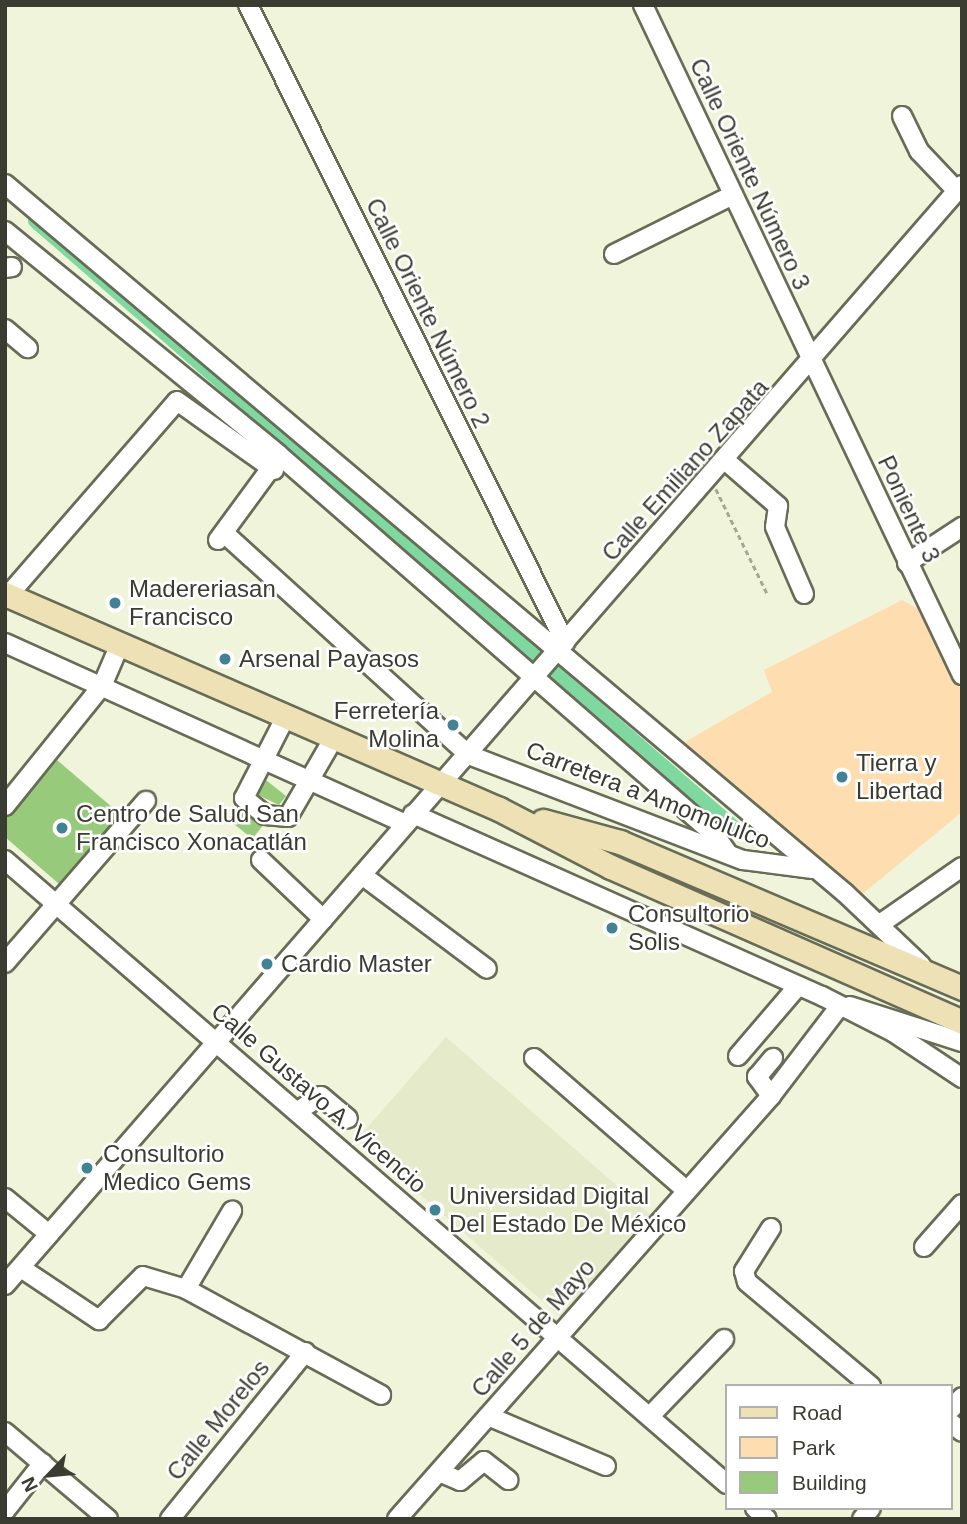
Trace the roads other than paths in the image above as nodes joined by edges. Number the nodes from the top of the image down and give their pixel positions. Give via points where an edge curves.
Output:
1 (248, 5) edge
2 (643, 5) edge
3 (902, 116) dead end
4 (5, 184) edge
5 (959, 188) edge
6 (733, 195) junction
7 (5, 231) edge
8 (614, 254) dead end
9 (5, 329) edge
10 (28, 348) dead end
11 (813, 363) junction
12 (726, 461) junction
13 (276, 462) junction
14 (962, 527) edge
15 (907, 563) junction
16 (804, 594) dead end
17 (6, 596) edge
18 (5, 643) edge
19 (120, 644) junction
20 (550, 662) junction
21 (962, 675) edge
22 (102, 686) junction
23 (285, 718) junction
24 (332, 741) junction
25 (469, 755) junction
26 (262, 759) junction
27 (310, 780) junction
28 (442, 785) junction
29 (146, 801) dead end
30 (5, 806) edge
31 (499, 809) junction
32 (410, 819) junction
33 (729, 855) junction
34 (5, 860) edge
35 (261, 860) dead end
36 (962, 867) edge
37 (812, 869) junction
38 (362, 875) junction
39 (54, 908) junction
40 (323, 919) junction
41 (880, 924) junction
42 (5, 963) edge
43 (487, 970) dead end
44 (938, 978) junction
45 (798, 986) junction
46 (962, 988) edge
47 (839, 1007) junction
48 (962, 1022) edge
49 (218, 1042) junction
50 (962, 1042) edge
51 (738, 1056) dead end
52 (534, 1058) dead end
53 (773, 1058) dead end
54 (962, 1078) edge
55 (771, 1096) junction
56 (298, 1111) junction
57 (348, 1119) dead end
58 (686, 1190) junction
59 (5, 1198) edge
60 (962, 1205) edge
61 (232, 1211) dead end
62 (771, 1228) dead end
63 (49, 1234) junction
64 (924, 1247) dead end
65 (21, 1268) junction
66 (5, 1285) edge
67 (186, 1289) junction
68 (558, 1336) junction
69 (724, 1339) dead end
70 (305, 1352) junction
71 (869, 1384) edge
72 (382, 1395) dead end
73 (488, 1416) junction
74 (650, 1416) junction
75 (5, 1432) edge
76 (43, 1463) junction
77 (606, 1466) dead end
78 (439, 1472) junction
79 (508, 1480) dead end
80 (726, 1483) edge
81 (5, 1511) edge
82 (108, 1519) edge
83 (170, 1519) edge
84 (397, 1519) edge

1 - 20 street, Calle Oriente Número 2
2 - 6 street, Calle Oriente Número 3
3 - 5 street via 919,151
4 - 20 street
5 - 11 street, Calle Emiliano Zapata
6 - 8 street
6 - 11 street, Calle Oriente Número 3
7 - 13 street
9 - 10 street
11 - 12 street, Calle Emiliano Zapata
11 - 15 street, Poniente 3
12 - 16 street via 778,506 775,527
12 - 20 street, Calle Emiliano Zapata
13 - 17 street via 182,400 170,407
13 - 20 street
13 - 25 street via 221,536
14 - 15 street
15 - 21 street, Poniente 3
17 - 19 main road
18 - 22 street
19 - 22 street
19 - 23 main road
20 - 25 street, Calle Emiliano Zapata
20 - 33 street
20 - 37 street
22 - 26 street
22 - 30 street
23 - 24 main road
23 - 26 street
24 - 27 street
24 - 28 main road
25 - 28 street, Calle Emiliano Zapata
25 - 33 street, Carretera a Amomolulco
26 - 27 street
26 - 27 street via 244,798 265,815 288,817
27 - 32 street
28 - 31 main road
28 - 32 street, Calle Emiliano Zapata
29 - 39 street
31 - 44 main road via 620,842
31 - 48 main road via 611,867
32 - 38 street, Calle Emiliano Zapata
32 - 45 street
33 - 37 street, Carretera a Amomolulco via 774,868
34 - 39 street, Calle Gustavo A. Vicencio
35 - 40 street
36 - 41 street
37 - 41 street
38 - 40 street, Calle Emiliano Zapata
38 - 43 street
39 - 42 street
39 - 49 street, Calle Gustavo A. Vicencio
40 - 49 street, Calle Emiliano Zapata
41 - 44 street
44 - 46 main road
45 - 47 street
45 - 51 street
47 - 50 street via 875,1010
47 - 54 street via 893,1032
47 - 55 street, Calle 5 de Mayo
49 - 56 street, Calle Gustavo A. Vicencio
49 - 63 street, Calle Emiliano Zapata
52 - 58 street
53 - 55 street via 757,1077
55 - 58 street, Calle 5 de Mayo
56 - 57 street via 321,1096
56 - 68 street, Calle Gustavo A. Vicencio
58 - 68 street, Calle 5 de Mayo
59 - 63 street
60 - 64 street
61 - 67 street
62 - 71 street via 744,1271 747,1282
63 - 65 street, Calle Emiliano Zapata
65 - 66 street, Calle Emiliano Zapata
65 - 67 street via 99,1320 143,1276
67 - 70 street
68 - 73 street, Calle 5 de Mayo
68 - 74 street, Calle Gustavo A. Vicencio
69 - 74 street
70 - 72 street
70 - 83 street, Calle Morelos
73 - 77 street
73 - 78 street, Calle 5 de Mayo
74 - 80 street, Calle Gustavo A. Vicencio
75 - 76 street
76 - 81 street
76 - 82 street
78 - 79 street via 460,1481 484,1461
78 - 84 street, Calle 5 de Mayo

